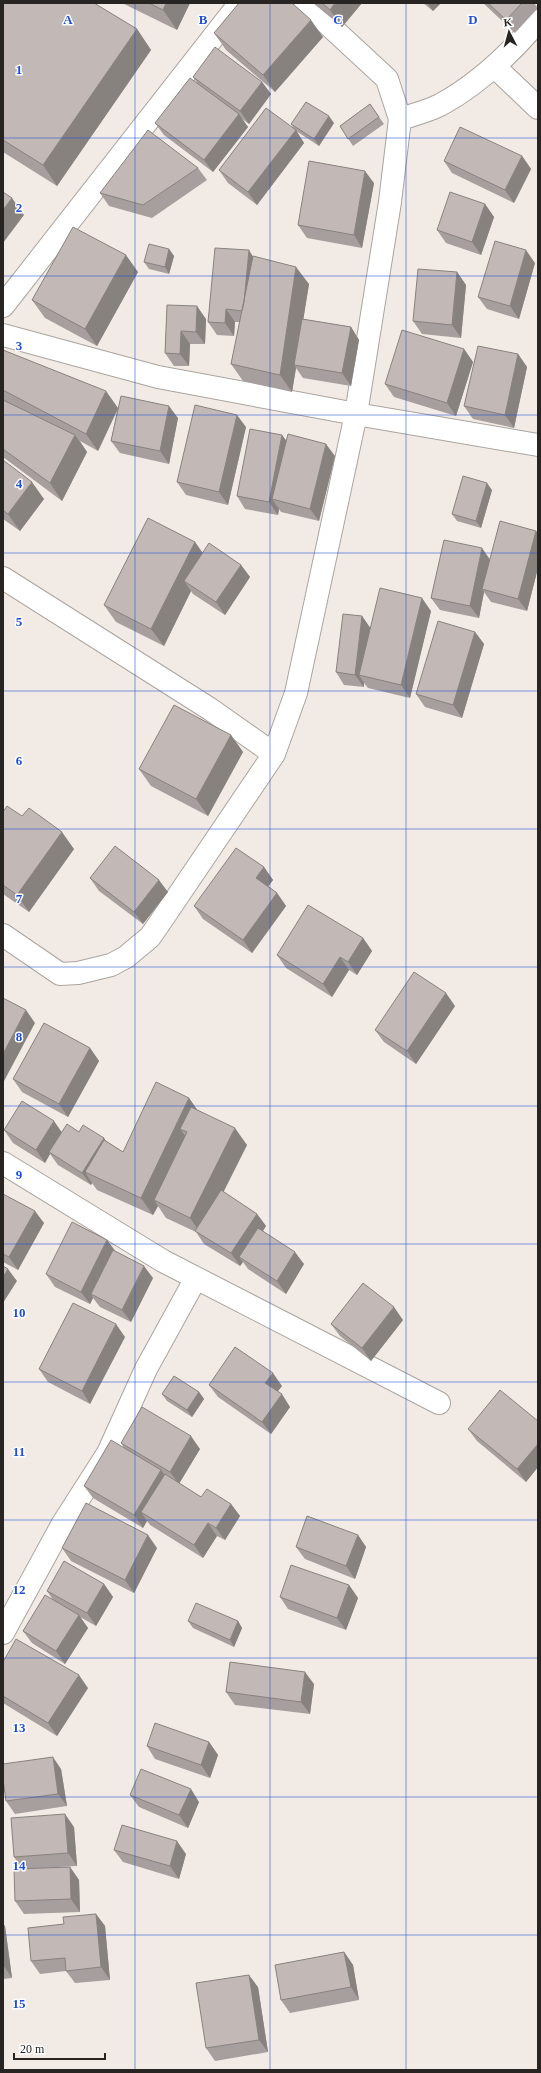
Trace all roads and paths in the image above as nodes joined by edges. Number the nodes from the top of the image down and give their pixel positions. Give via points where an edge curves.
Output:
1 (240, 3) edge
2 (305, 3) edge
3 (538, 21) edge
4 (494, 67) junction
5 (538, 108) edge
6 (400, 119) junction
7 (3, 306) edge
8 (3, 335) edge
9 (356, 414) junction
10 (538, 445) edge
11 (3, 578) edge
12 (274, 754) junction
13 (3, 935) edge
14 (3, 1163) edge
15 (196, 1278) junction
16 (439, 1403) dead end
17 (3, 1633) edge

1 - 7 street
2 - 6 street via 387,78
3 - 4 street via 515,48
4 - 5 street
4 - 6 street via 439,106
6 - 9 street via 390,202
8 - 9 street via 158,377
9 - 10 street
9 - 12 street via 296,693
11 - 12 street via 210,709
12 - 13 street via 150,937 126,957 95,971 60,974
14 - 15 street via 163,1262
15 - 16 street
15 - 17 street via 146,1369 108,1453 62,1524

